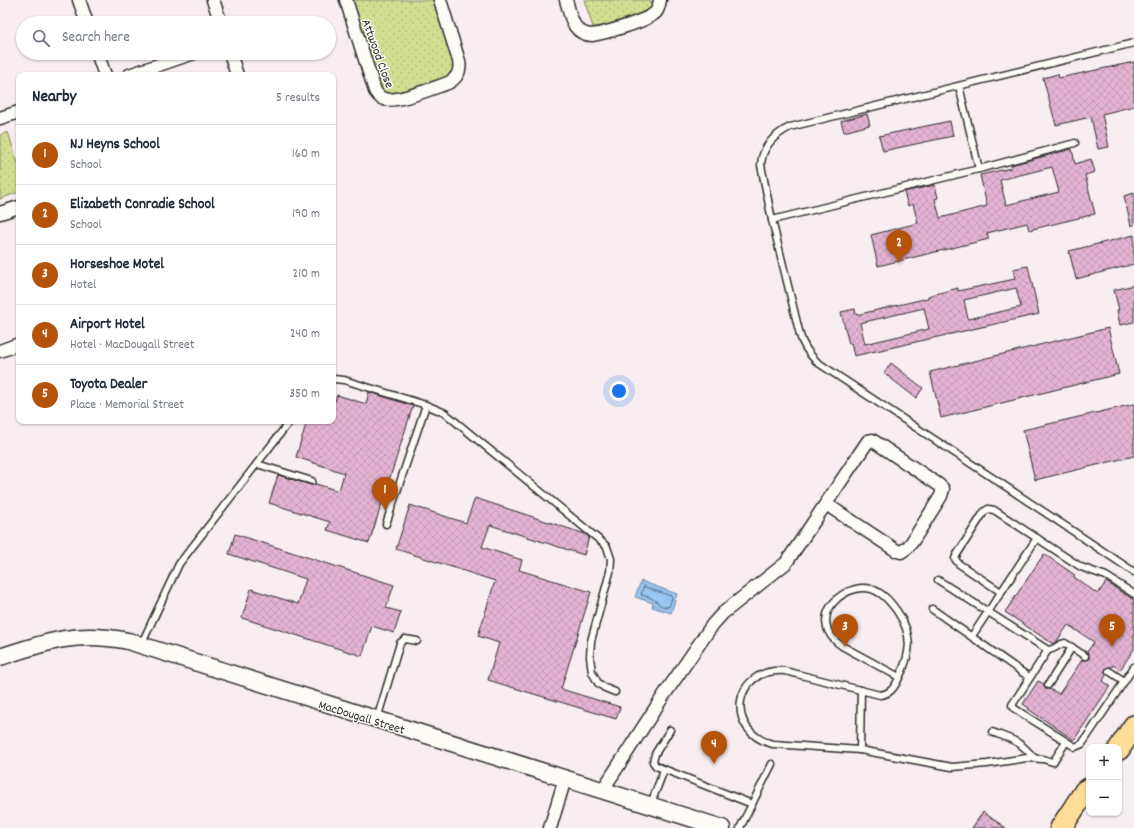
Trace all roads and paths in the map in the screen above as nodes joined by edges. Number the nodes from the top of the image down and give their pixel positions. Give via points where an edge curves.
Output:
1 (79, 0) edge
2 (213, 0) edge
3 (346, 0) edge
4 (440, 0) edge
5 (566, 0) edge
6 (660, 0) edge
7 (85, 16) edge
8 (219, 16) edge
9 (1134, 44) edge
10 (100, 60) edge
11 (173, 60) edge
12 (232, 60) edge
13 (104, 72) edge
14 (138, 72) edge
15 (236, 72) edge
16 (959, 86) junction
17 (16, 113) edge
18 (0, 118) edge
19 (1075, 143) dead end
20 (979, 169) junction
21 (16, 209) edge
22 (0, 213) edge
23 (772, 220) junction
24 (16, 345) edge
25 (0, 351) edge
26 (336, 379) edge
27 (426, 405) junction
28 (288, 424) edge
29 (257, 464) junction
30 (312, 481) dead end
31 (826, 504) junction
32 (386, 524) dead end
33 (1037, 538) junction
34 (1134, 572) edge
35 (938, 580) dead end
36 (1001, 592) junction
37 (1134, 594) edge
38 (932, 609) dead end
39 (988, 612) junction
40 (972, 636) junction
41 (417, 641) dead end
42 (140, 645) junction
43 (1072, 647) junction
44 (1048, 650) junction
45 (1085, 656) dead end
46 (0, 657) edge
47 (1134, 667) edge
48 (1109, 671) dead end
49 (899, 677) junction
50 (1029, 677) junction
51 (1124, 681) junction
52 (1048, 685) dead end
53 (861, 690) junction
54 (615, 692) dead end
55 (376, 720) junction
56 (1134, 726) edge
57 (670, 730) dead end
58 (992, 732) dead end
59 (1066, 742) junction
60 (1122, 744) edge
61 (860, 750) junction
62 (1034, 758) junction
63 (772, 764) dead end
64 (664, 770) junction
65 (565, 779) junction
66 (1086, 790) edge
67 (602, 791) junction
68 (752, 804) junction
69 (650, 806) junction
70 (1086, 807) edge
71 (550, 828) edge
72 (722, 828) edge
73 (740, 828) edge
74 (1060, 828) edge
75 (1072, 828) edge

1 - 7 street
2 - 8 street
3 - 4 street, Attwood Close via 375,91 382,99 390,100 448,83 458,74 459,61
5 - 6 street via 576,29 583,34 592,35 645,19 655,12
9 - 16 lane
10 - 13 street
11 - 14 street
12 - 15 street
16 - 20 lane
16 - 23 lane via 790,127 780,132 770,141 762,157 762,174
17 - 18 street
19 - 20 lane
20 - 23 lane
21 - 22 street
23 - 34 lane via 802,343 817,362
24 - 25 street
26 - 27 lane
27 - 32 lane
27 - 54 lane via 452,418 606,547 611,559 610,572 591,641 590,657 596,681 600,686
28 - 29 lane
29 - 30 lane
29 - 42 lane via 179,564
31 - 31 street via 870,440 943,489 912,542 901,552
31 - 67 street via 786,563 723,613 713,624
33 - 36 lane
33 - 36 lane via 994,510 988,509 984,512 955,559
33 - 37 lane via 1081,567 1106,576
35 - 39 lane
36 - 39 lane
38 - 40 lane
39 - 40 lane
39 - 44 lane
40 - 50 lane
41 - 55 lane via 405,639 400,643
42 - 46 street, MacDougall Street via 109,638 76,637 50,641
42 - 55 street, MacDougall Street
43 - 44 lane via 1063,643
43 - 45 lane
43 - 52 lane
44 - 50 lane
47 - 51 lane
48 - 51 lane
49 - 49 lane via 842,646 832,637 826,626 826,618 830,607 839,597 865,589 878,592 890,601 904,622 910,642
49 - 53 lane via 888,693 880,695
50 - 59 lane via 1012,702 1012,706
51 - 59 lane via 1082,744 1075,747
53 - 61 lane
53 - 61 lane via 778,670 764,673 752,680 744,689 741,703 746,726 753,736 760,740 773,744
55 - 65 street, MacDougall Street
56 - 60 highway
57 - 64 lane via 653,760 656,766
58 - 62 lane via 1017,741
59 - 62 lane via 1053,762
61 - 62 lane via 952,767
63 - 68 lane
64 - 68 lane
64 - 69 lane
65 - 67 street, MacDougall Street
65 - 71 street
66 - 74 highway
67 - 69 street, MacDougall Street
68 - 73 lane
69 - 72 street, MacDougall Street
70 - 75 highway

